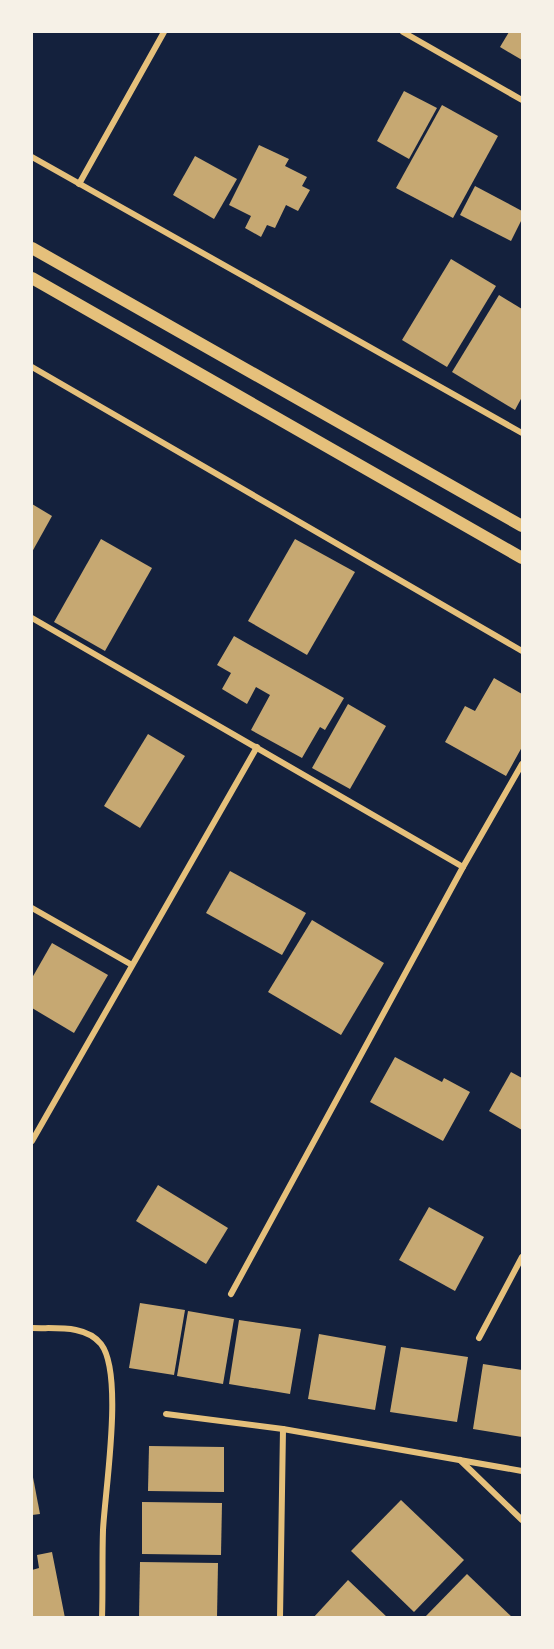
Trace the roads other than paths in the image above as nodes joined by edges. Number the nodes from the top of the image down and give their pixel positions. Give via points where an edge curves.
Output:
1 (164, 32) edge
2 (403, 32) edge
3 (522, 100) edge
4 (32, 157) edge
5 (79, 184) junction
6 (32, 248) edge
7 (32, 278) edge
8 (32, 367) edge
9 (522, 433) edge
10 (522, 526) edge
11 (522, 558) edge
12 (32, 618) edge
13 (522, 651) edge
14 (257, 747) junction
15 (522, 764) edge
16 (463, 867) junction
17 (32, 908) edge
18 (132, 965) junction
19 (32, 1141) edge
20 (522, 1257) edge
21 (231, 1294) dead end
22 (32, 1328) edge
23 (478, 1338) dead end
24 (166, 1414) dead end
25 (283, 1429) junction
26 (460, 1460) junction
27 (522, 1471) edge
28 (522, 1520) edge
29 (102, 1617) edge
30 (280, 1617) edge

1 - 5 street
2 - 3 street
4 - 5 street
5 - 9 street
6 - 10 main road
7 - 11 main road
8 - 13 street
12 - 14 street
14 - 16 street
14 - 18 street
15 - 16 street
16 - 21 street
17 - 18 street
18 - 19 street
20 - 23 street
22 - 29 street via 81,1330 100,1343 109,1360 112,1404
24 - 25 street
25 - 26 street
25 - 30 street
26 - 27 street
26 - 28 street

